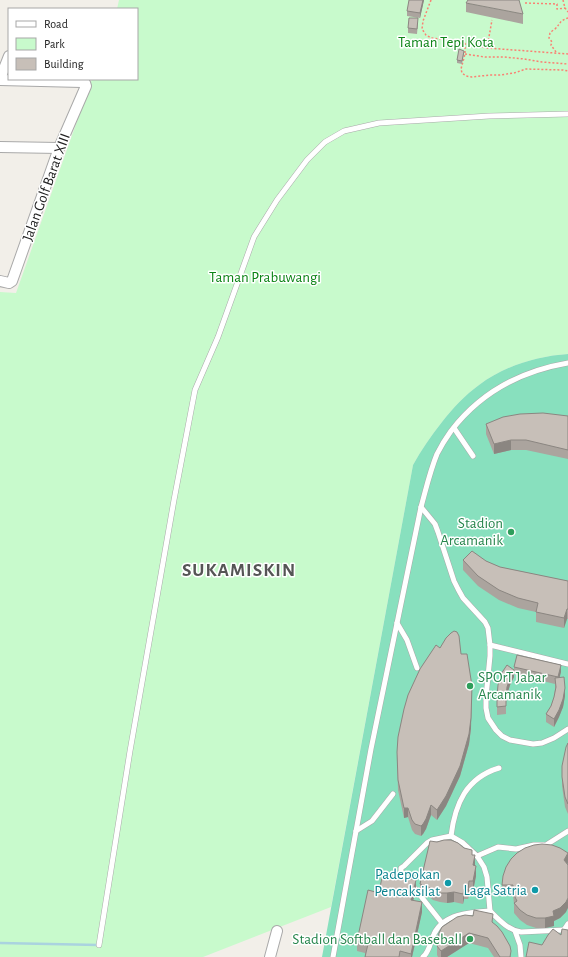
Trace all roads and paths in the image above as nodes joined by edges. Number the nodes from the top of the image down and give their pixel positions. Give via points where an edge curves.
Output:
1 (431, 0) edge
2 (563, 0) edge
3 (525, 3) dead end
4 (565, 8) junction
5 (568, 12) edge
6 (568, 18) edge
7 (492, 20) dead end
8 (465, 43) junction
9 (487, 48) junction
10 (556, 52) junction
11 (465, 54) junction
12 (568, 54) edge
13 (8, 59) edge
14 (568, 64) edge
15 (568, 71) edge
16 (0, 80) edge
17 (568, 114) edge
18 (0, 147) edge
19 (59, 148) junction
20 (0, 281) edge
21 (568, 363) edge
22 (454, 428) junction
23 (473, 456) dead end
24 (422, 507) junction
25 (397, 623) junction
26 (490, 645) junction
27 (568, 664) edge
28 (417, 668) dead end
29 (568, 729) edge
30 (499, 768) dead end
31 (393, 794) dead end
32 (356, 831) junction
33 (568, 831) edge
34 (451, 836) junction
35 (477, 856) junction
36 (490, 912) junction
37 (442, 923) junction
38 (568, 924) edge
39 (566, 930) edge
40 (277, 931) dead end
41 (515, 931) junction
42 (99, 945) dead end
43 (270, 957) edge
44 (334, 957) edge
45 (423, 957) edge
46 (521, 957) edge

1 - 8 path via 423,21 422,29 426,35
2 - 4 path
3 - 4 path via 557,4 557,9
4 - 5 path
6 - 10 path via 562,20 550,33 551,45
7 - 9 path
8 - 9 path
8 - 11 path
9 - 10 path
10 - 12 path
11 - 14 path
11 - 15 path via 462,73 472,77 514,73 526,69
13 - 16 street
16 - 19 street, Jalan Golf Barat XIII via 85,83 86,86
17 - 42 lane via 379,123 344,131 325,142 307,160 277,200 254,237 218,337 195,390 131,743
18 - 19 street
19 - 20 street, Jalan Golf Barat XIII via 12,281
21 - 22 lane via 538,370 512,380 472,407
22 - 23 lane
22 - 24 lane via 437,453
24 - 25 lane
24 - 26 lane via 435,524 458,589 488,628
25 - 28 lane via 407,640
25 - 32 lane
26 - 27 lane
26 - 29 lane via 486,708 488,718 496,730 510,740 533,744 554,738
30 - 34 lane via 477,778 465,792 456,811
31 - 32 lane via 372,821
32 - 44 lane
33 - 35 lane via 548,846 534,845 516,849 498,847
34 - 35 lane
34 - 37 lane via 427,842 401,868 404,877
35 - 36 lane via 487,877
36 - 37 lane via 472,912
36 - 41 lane
37 - 45 lane via 433,935
38 - 39 lane
39 - 41 lane
40 - 43 street
41 - 46 lane

